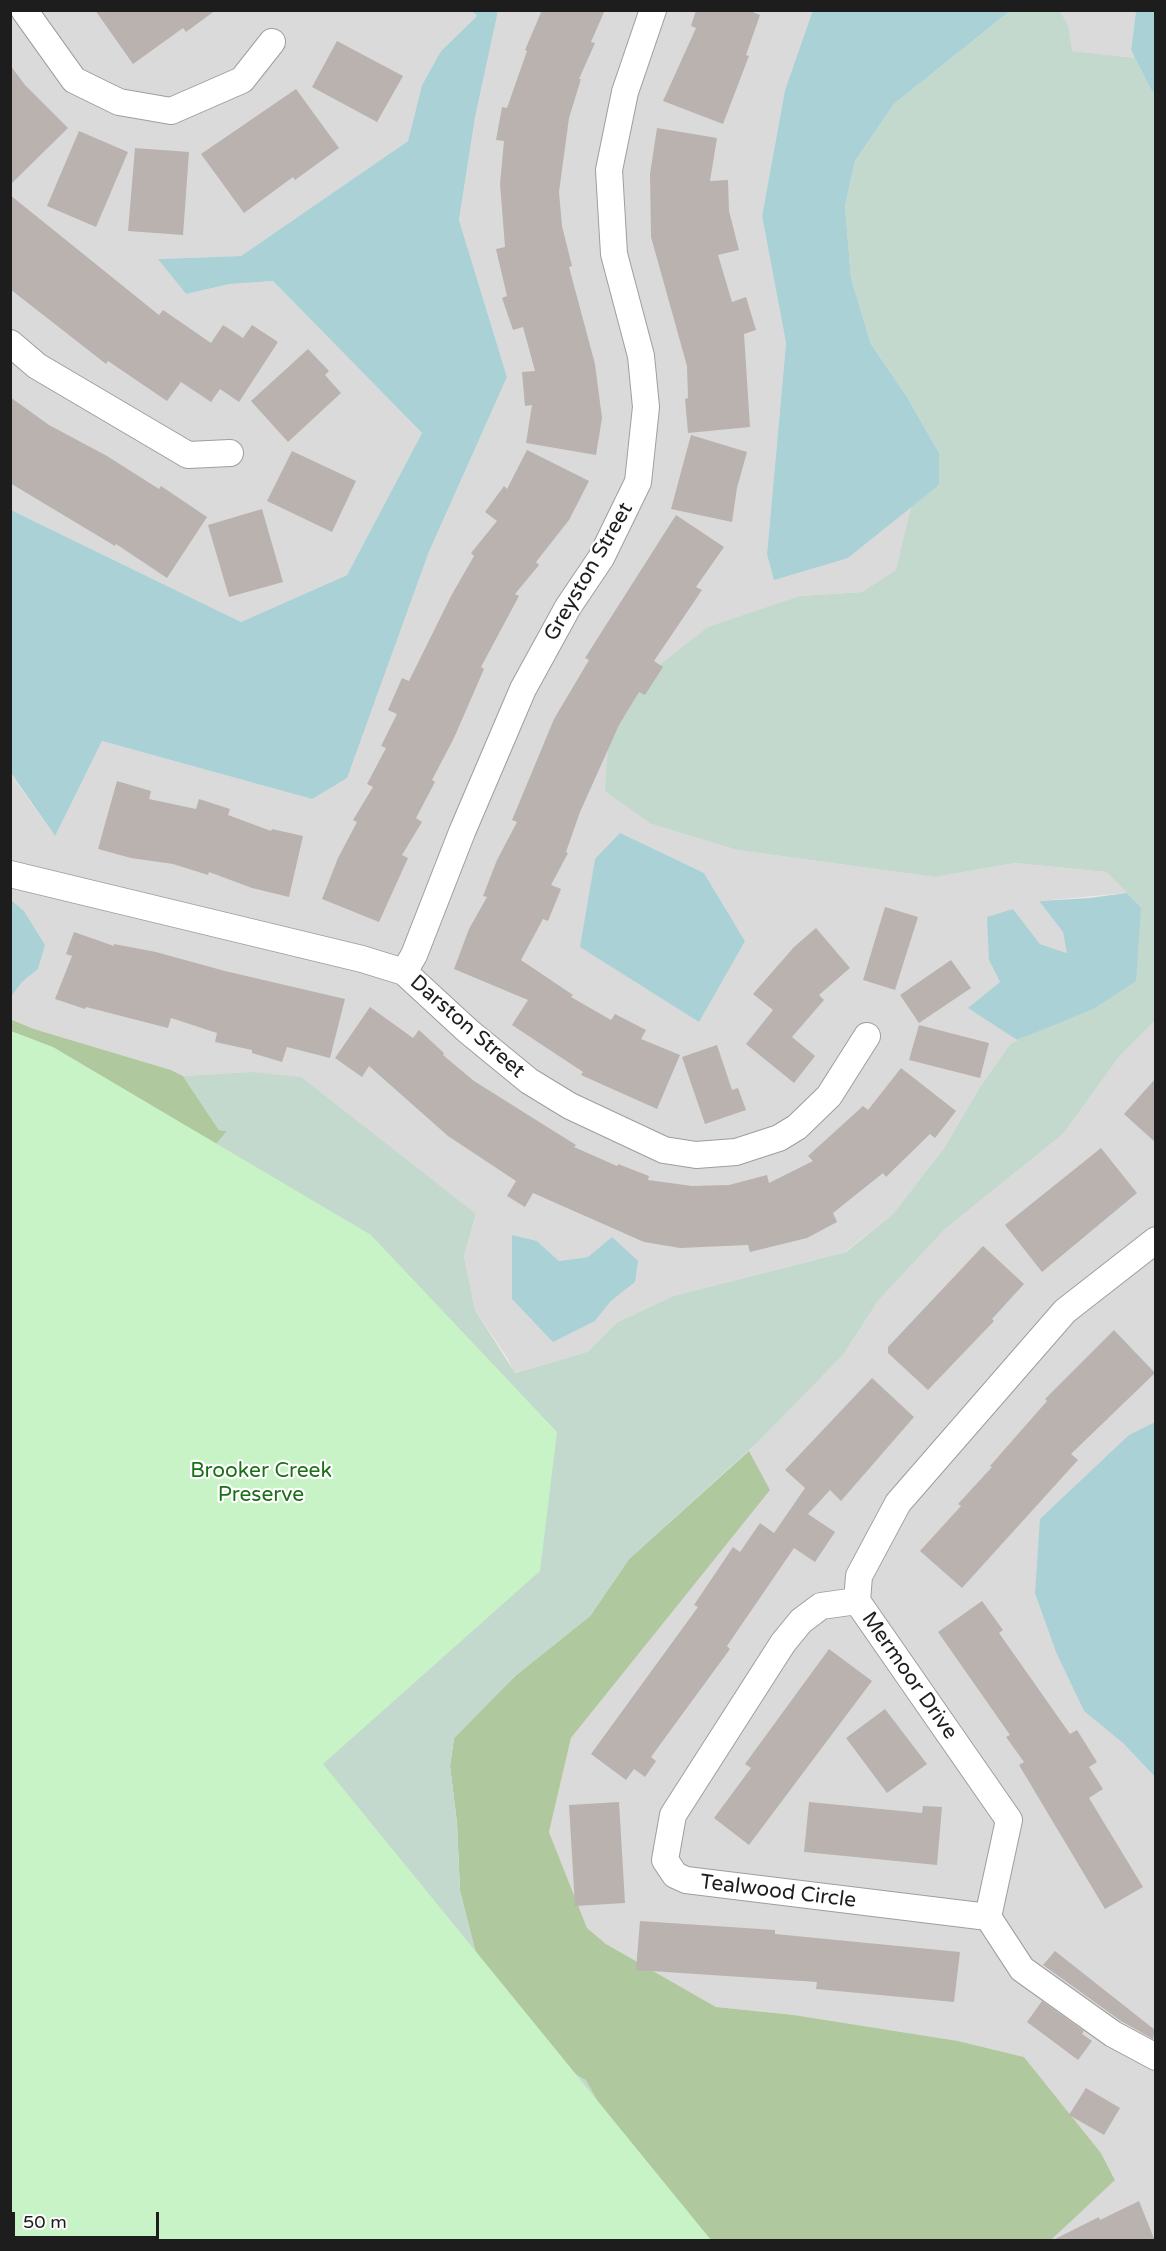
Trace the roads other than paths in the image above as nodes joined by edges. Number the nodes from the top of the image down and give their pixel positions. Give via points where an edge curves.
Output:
1 (24, 10) edge
2 (653, 10) edge
3 (272, 42) dead end
4 (10, 344) edge
5 (230, 453) dead end
6 (10, 874) edge
7 (404, 972) junction
8 (867, 1036) dead end
9 (1155, 1240) edge
10 (857, 1601) junction
11 (988, 1917) junction
12 (1155, 2057) edge

1 - 3 street via 74,80 119,102 171,111 242,80
2 - 7 street, Greyston Street via 625,92 609,170 614,254 640,356 646,407 638,482 601,558 568,607 523,689
4 - 5 street via 37,366 188,455
6 - 7 street, Darston Street
7 - 8 street, Darston Street via 468,1031 537,1086 570,1106 664,1150 696,1155 736,1152 779,1138 797,1127 829,1096
9 - 10 street, Mermoor Drive via 1065,1311 898,1503 859,1576
10 - 11 street, Mermoor Drive via 1009,1820
10 - 11 street, Tealwood Circle via 821,1606 801,1621 783,1643 673,1815 665,1860 675,1875 686,1880
11 - 12 street via 1022,1969 1113,2034

